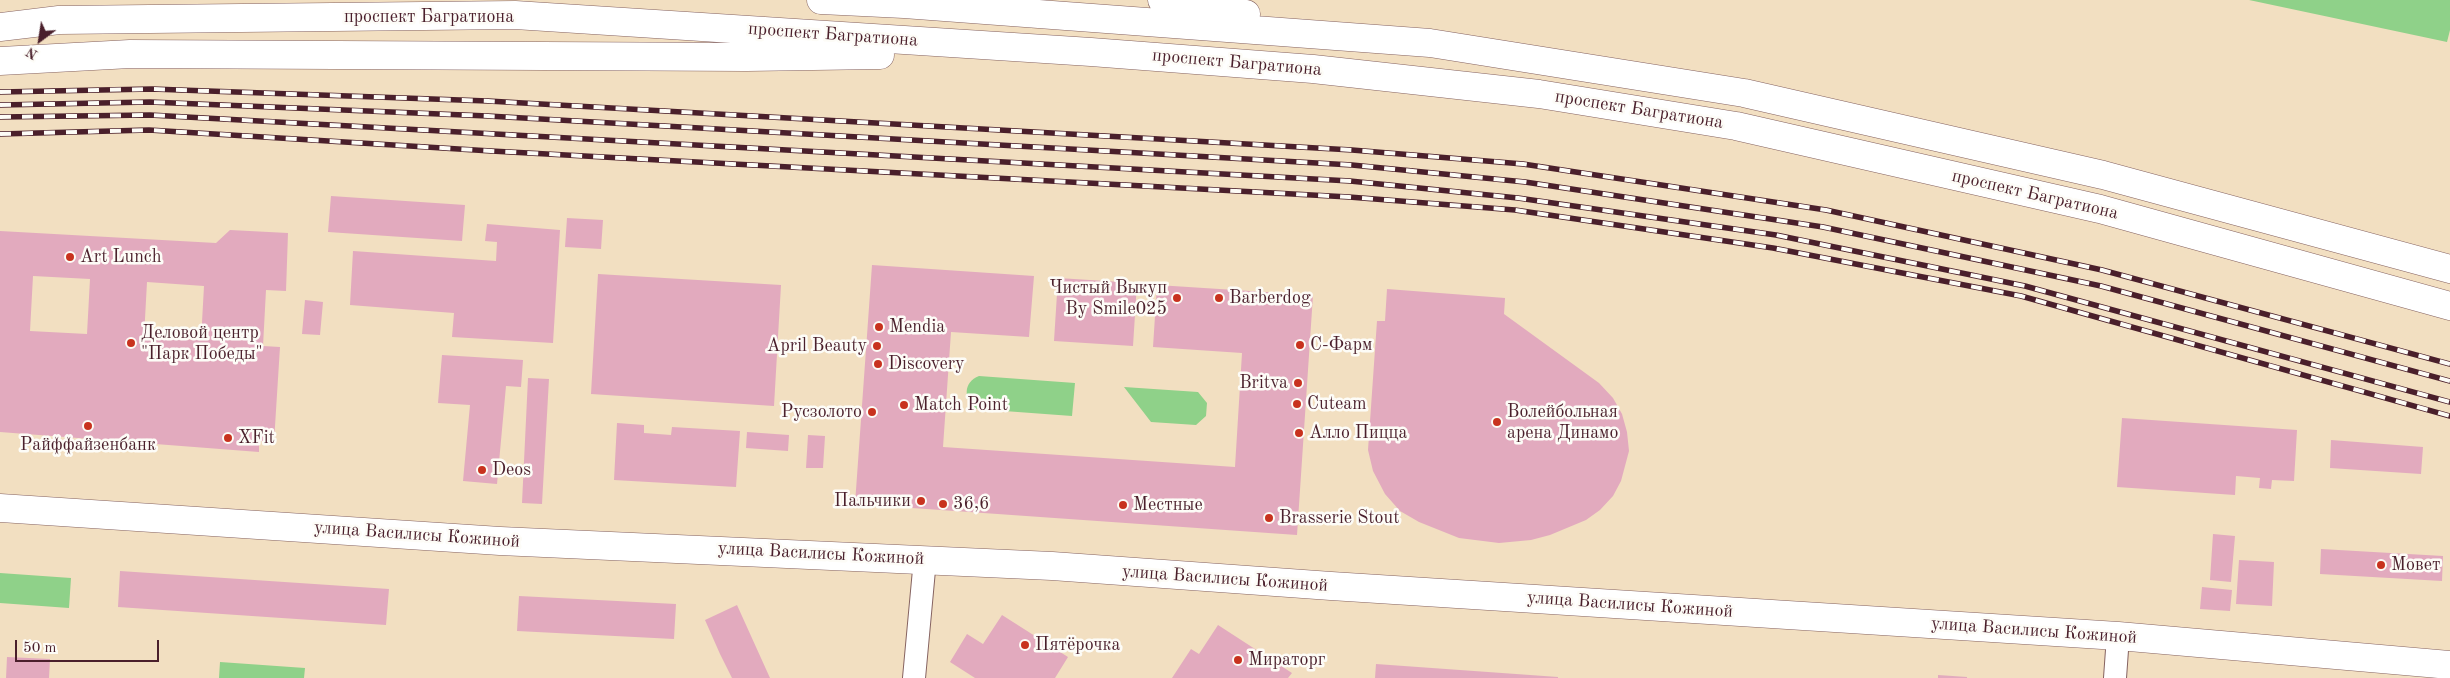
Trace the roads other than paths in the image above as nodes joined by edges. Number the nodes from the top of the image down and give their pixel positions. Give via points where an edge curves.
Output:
1 (821, 0) edge
2 (1162, 0) edge
3 (0, 27) edge
4 (1430, 43) junction
5 (1091, 52) junction
6 (0, 61) edge
7 (2450, 269) edge
8 (2450, 306) edge
9 (0, 508) edge
10 (925, 559) junction
11 (2118, 636) junction
12 (2450, 664) edge
13 (914, 678) edge
14 (2115, 678) edge

1 - 4 main road, проспект Багратиона
2 - 4 main road
3 - 5 main road, проспект Багратиона via 58,20 515,16
4 - 7 main road, проспект Багратиона via 1744,93 2103,176
5 - 6 main road via 747,57 130,54
5 - 8 main road, проспект Багратиона via 1314,69 1539,94 1736,126 2100,209
9 - 10 main road, улица Василисы Кожиной via 500,540
10 - 11 main road, улица Василисы Кожиной
10 - 13 street
11 - 12 main road, улица Василисы Кожиной
11 - 14 street

